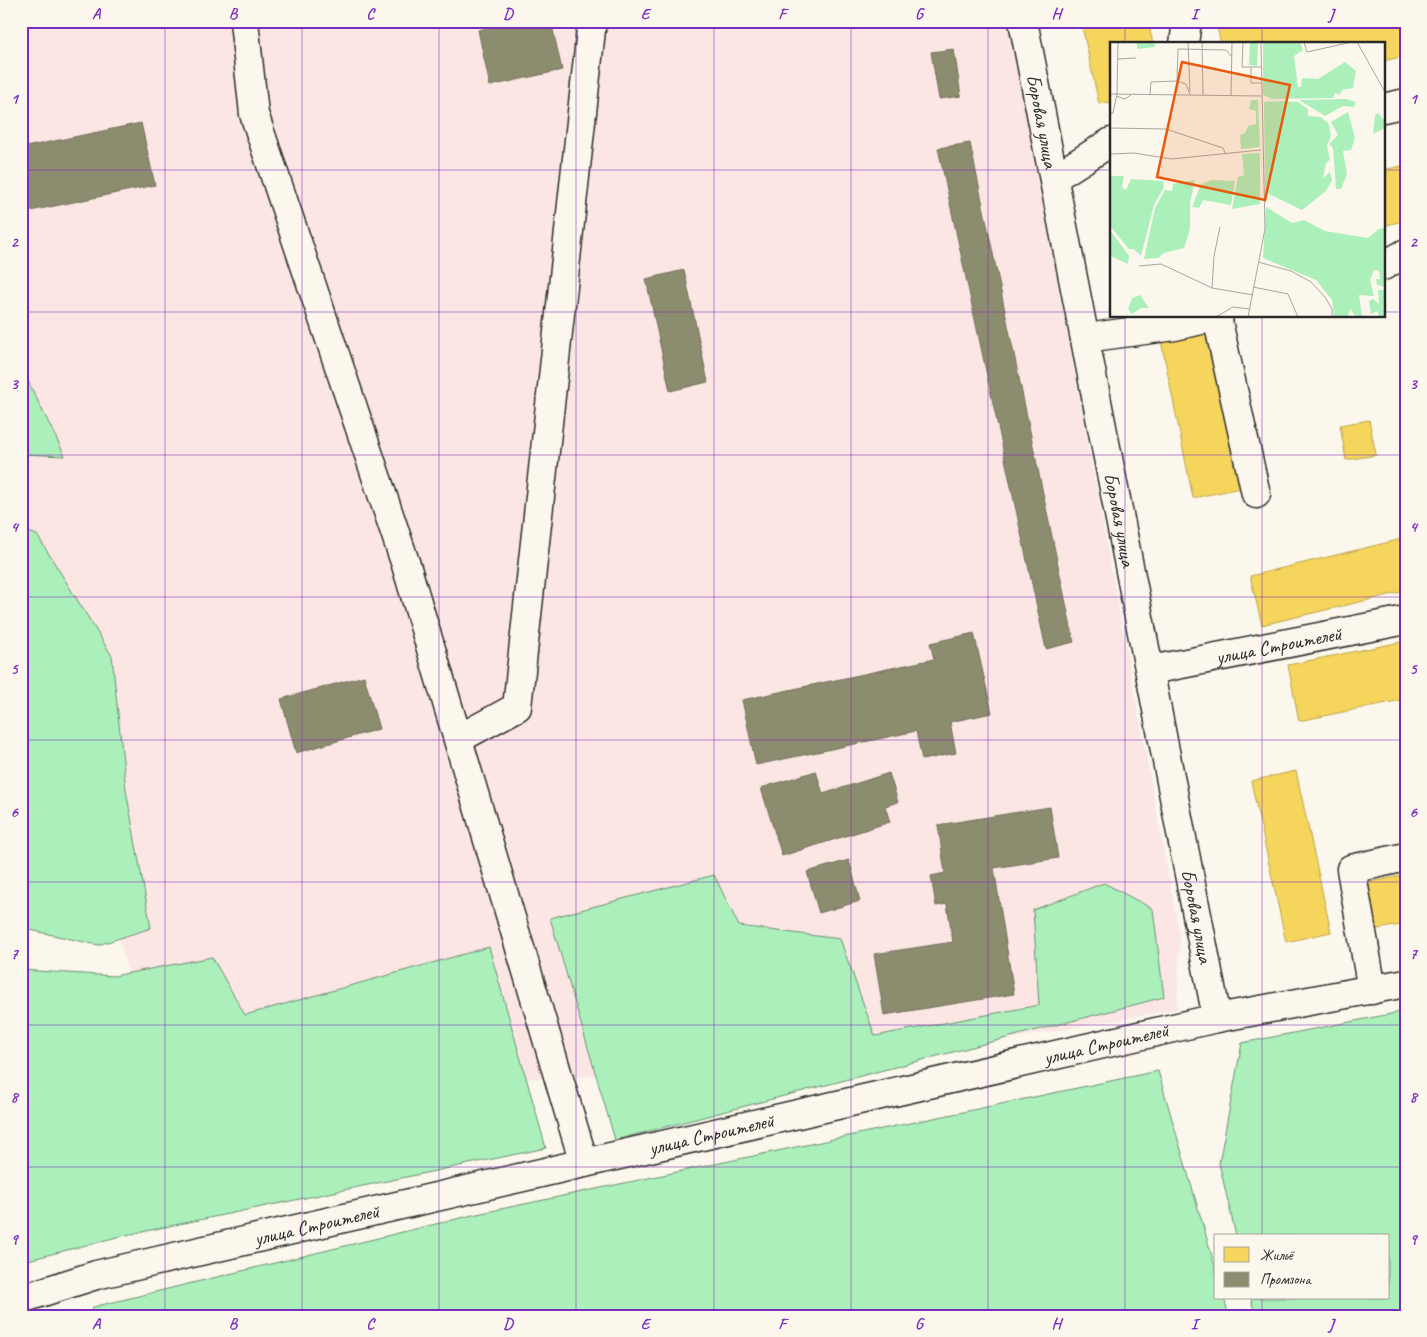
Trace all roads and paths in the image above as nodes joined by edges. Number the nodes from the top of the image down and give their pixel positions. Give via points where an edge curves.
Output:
1 (244, 21) edge
2 (592, 21) edge
3 (1023, 21) edge
4 (1187, 21) edge
5 (1184, 42) edge
6 (1406, 103) edge
7 (1384, 108) edge
8 (1110, 143) edge
9 (1110, 166) edge
10 (1054, 178) junction
11 (1406, 253) edge
12 (1384, 265) edge
13 (1209, 318) edge
14 (1218, 318) edge
15 (1085, 338) junction
16 (1256, 494) dead end
17 (1406, 620) edge
18 (1150, 670) junction
19 (458, 740) junction
20 (1406, 857) edge
21 (1406, 983) edge
22 (1372, 990) junction
23 (1217, 1018) junction
24 (584, 1163) junction
25 (21, 1299) edge

1 - 19 street via 254,114 406,565
2 - 19 street via 517,707
3 - 10 street, Боровая улица
4 - 5 street
6 - 7 street
8 - 10 street
9 - 10 street
10 - 15 street, Боровая улица
11 - 12 street
13 - 15 street
14 - 16 street
15 - 18 street, Боровая улица
17 - 18 street, улица Строителей
18 - 23 street, Боровая улица
19 - 24 street
20 - 22 street via 1351,869
21 - 22 street, улица Строителей
22 - 23 street, улица Строителей
23 - 24 street, улица Строителей
24 - 25 street, улица Строителей via 96,1275

